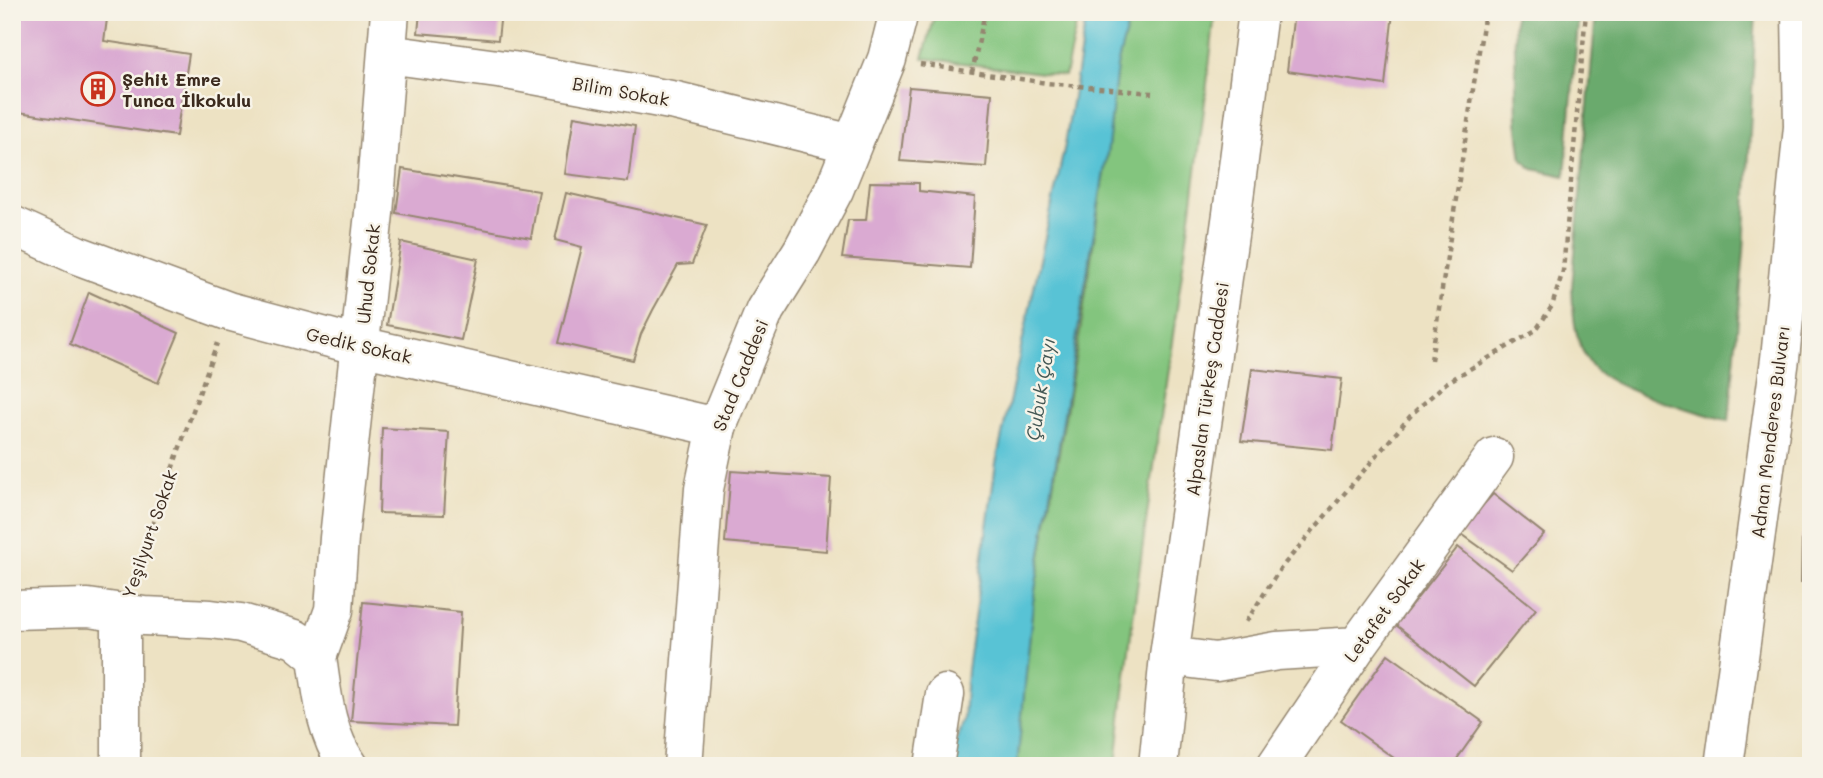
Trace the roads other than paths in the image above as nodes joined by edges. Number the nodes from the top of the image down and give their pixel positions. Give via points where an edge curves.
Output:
1 (390, 12) edge
2 (899, 12) edge
3 (1258, 12) edge
4 (1801, 12) edge
5 (387, 54) junction
6 (852, 144) junction
7 (12, 225) edge
8 (360, 346) junction
9 (716, 427) junction
10 (1494, 457) dead end
11 (12, 610) edge
12 (121, 613) junction
13 (1357, 646) junction
14 (1169, 656) junction
15 (317, 657) junction
16 (945, 695) dead end
17 (121, 766) edge
18 (349, 766) edge
19 (683, 766) edge
20 (934, 766) edge
21 (1158, 766) edge
22 (1276, 766) edge
23 (1724, 766) edge

1 - 5 street, Uhud Sokak
2 - 6 street, Stad Caddesi via 887,59
3 - 14 street, Alpaslan Türkeş Caddesi
4 - 23 street, Adnan Menderes Bulvarı via 1803,127 1780,359
5 - 6 street, Bilim Sokak via 676,101
5 - 8 street, Uhud Sokak
6 - 9 street, Stad Caddesi via 834,190 765,310
7 - 8 street, Gedik Sokak via 77,255 229,311
8 - 9 street, Gedik Sokak
8 - 15 street, Uhud Sokak via 334,610
9 - 19 street, Stad Caddesi via 704,489
10 - 13 street, Letafet Sokak
11 - 12 street via 65,607
12 - 15 street via 241,623 295,639
12 - 17 street, Yeşilyurt Sokak
13 - 14 street via 1276,651 1216,662
13 - 22 street, Letafet Sokak
14 - 21 street, Alpaslan Türkeş Caddesi
15 - 18 street via 324,705 340,755
16 - 20 street

